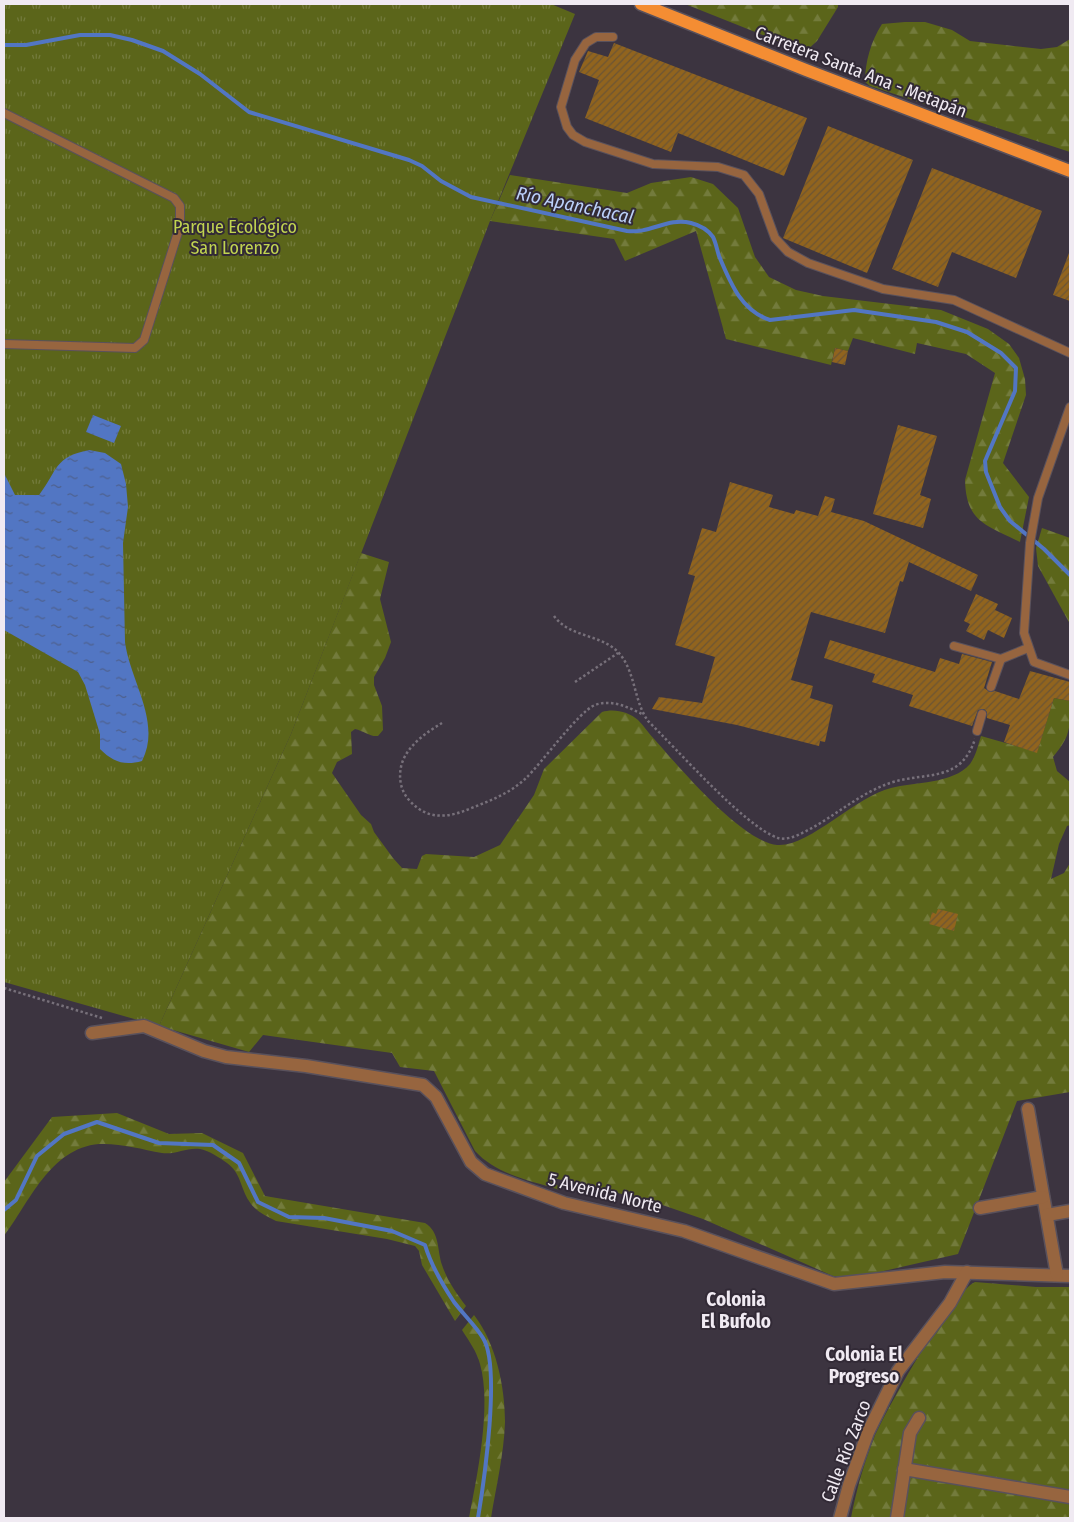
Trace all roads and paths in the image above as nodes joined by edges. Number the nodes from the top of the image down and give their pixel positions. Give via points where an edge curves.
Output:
1 (641, 4) edge
2 (613, 37) dead end
3 (4, 113) edge
4 (1070, 171) edge
5 (4, 344) edge
6 (1070, 353) edge
7 (1070, 407) edge
8 (554, 616) dead end
9 (954, 646) dead end
10 (1028, 648) junction
11 (618, 653) junction
12 (1001, 658) junction
13 (1070, 675) edge
14 (575, 682) dead end
15 (991, 687) dead end
16 (644, 714) junction
17 (982, 714) dead end
18 (442, 723) dead end
19 (977, 731) joint
20 (4, 988) edge
21 (103, 1019) dead end
22 (92, 1033) dead end
23 (1028, 1108) dead end
24 (1043, 1197) junction
25 (980, 1208) dead end
26 (1070, 1211) edge
27 (1047, 1215) junction
28 (967, 1272) junction
29 (1064, 1276) edge
30 (919, 1418) dead end
31 (904, 1469) junction
32 (1070, 1497) edge
33 (840, 1518) edge
34 (897, 1518) edge

1 - 4 main road, Carretera Santa Ana - Metapán
2 - 6 lane via 596,37 586,43 575,60 561,107 573,135 646,162 718,166 744,175 759,194 775,238 788,252 808,263 883,289 954,300
3 - 5 lane via 174,198 180,206 180,226 165,274 144,340 135,348
7 - 10 lane via 1038,498 1033,524 1024,633
8 - 11 path via 562,626
9 - 12 lane
10 - 12 lane
10 - 13 lane via 1038,665
11 - 14 path
11 - 16 path via 630,670
12 - 15 lane
16 - 18 path via 624,705 595,705 581,715 525,778 505,794 456,814 437,816 410,802 400,775 403,760 414,745
16 - 19 path via 740,812 758,827 782,839 799,835 854,800 888,785 935,776 959,765 971,752
17 - 19 lane
20 - 21 path
22 - 28 street, 5 Avenida Norte via 144,1026 226,1057 423,1085 436,1097 471,1162 485,1174 564,1203 684,1231 834,1284 925,1273
23 - 24 street
24 - 25 street
24 - 27 street
26 - 27 street
27 - 29 street
28 - 29 street, 5 Avenida Norte
28 - 33 street, Calle Río Zarco via 950,1303 894,1379 868,1432
30 - 31 street via 910,1433
31 - 32 street
31 - 34 street

